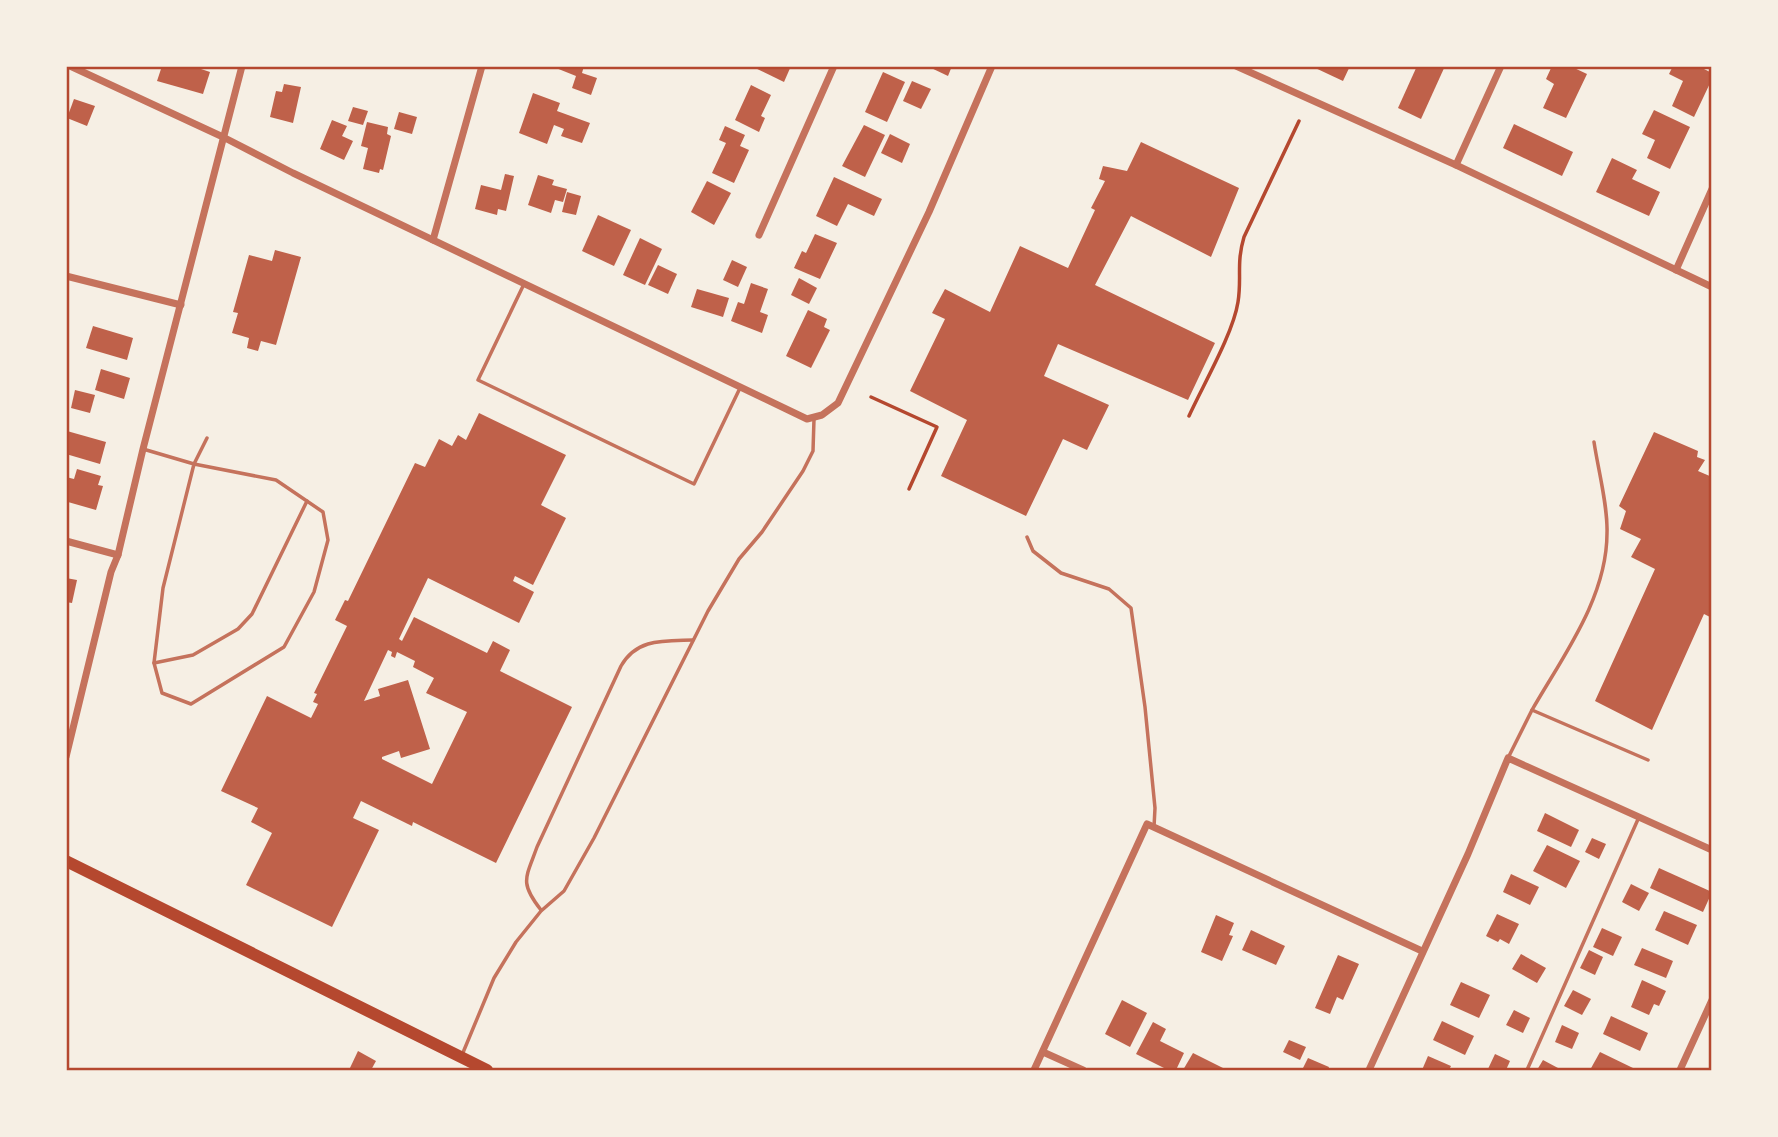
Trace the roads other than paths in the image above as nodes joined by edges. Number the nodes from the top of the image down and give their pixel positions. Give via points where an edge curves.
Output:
1 (71, 66) edge
2 (242, 66) edge
3 (482, 66) edge
4 (834, 66) edge
5 (992, 66) edge
6 (1236, 66) edge
7 (1500, 66) edge
8 (223, 137) junction
9 (1456, 165) junction
10 (1712, 189) edge
11 (759, 234) dead end
12 (433, 240) junction
13 (1676, 270) junction
14 (66, 276) edge
15 (524, 284) junction
16 (1712, 287) edge
17 (181, 305) junction
18 (740, 387) junction
19 (818, 416) junction
20 (207, 438) dead end
21 (1594, 442) dead end
22 (143, 449) junction
23 (194, 464) junction
24 (307, 501) junction
25 (1027, 537) dead end
26 (66, 541) edge
27 (118, 555) junction
28 (693, 640) junction
29 (154, 663) junction
30 (1532, 710) junction
31 (66, 757) edge
32 (1507, 759) junction
33 (1648, 760) dead end
34 (1639, 817) junction
35 (1157, 829) junction
36 (1712, 850) edge
37 (66, 861) edge
38 (541, 911) junction
39 (1422, 951) junction
40 (1712, 1000) edge
41 (1043, 1052) junction
42 (461, 1058) junction
43 (487, 1070) edge
44 (1034, 1070) edge
45 (1083, 1070) edge
46 (1369, 1070) edge
47 (1527, 1070) edge
48 (1680, 1070) edge

1 - 8 street
2 - 8 street
3 - 12 street
4 - 11 street
5 - 19 street via 838,403
6 - 9 street
7 - 9 street
8 - 12 street
8 - 17 street
9 - 13 street
10 - 13 street
12 - 15 street
13 - 16 street
14 - 17 street
15 - 18 street
15 - 18 lane via 478,380 694,484
17 - 22 street
18 - 19 street via 807,419
19 - 28 lane via 813,451 803,471 739,559
20 - 23 lane
21 - 30 lane via 1608,532 1602,578 1580,628
22 - 23 lane
22 - 27 street
23 - 24 lane via 276,480
23 - 29 lane via 163,588
24 - 29 lane via 252,614 238,629 193,655
24 - 29 lane via 323,512 328,540 314,592 284,647 191,705 162,693
25 - 35 lane via 1033,551 1061,573 1109,589 1131,608
26 - 27 street
27 - 31 street
28 - 38 lane via 594,838 564,891
28 - 38 lane via 661,641 628,653 529,870 527,891
30 - 32 lane
30 - 33 lane
32 - 34 street
32 - 39 street
34 - 36 street
34 - 47 lane
35 - 39 street
35 - 41 street via 1147,824
37 - 42 main road
38 - 42 lane via 494,978
39 - 46 street
40 - 48 street
41 - 44 street
41 - 45 street
42 - 43 main road

